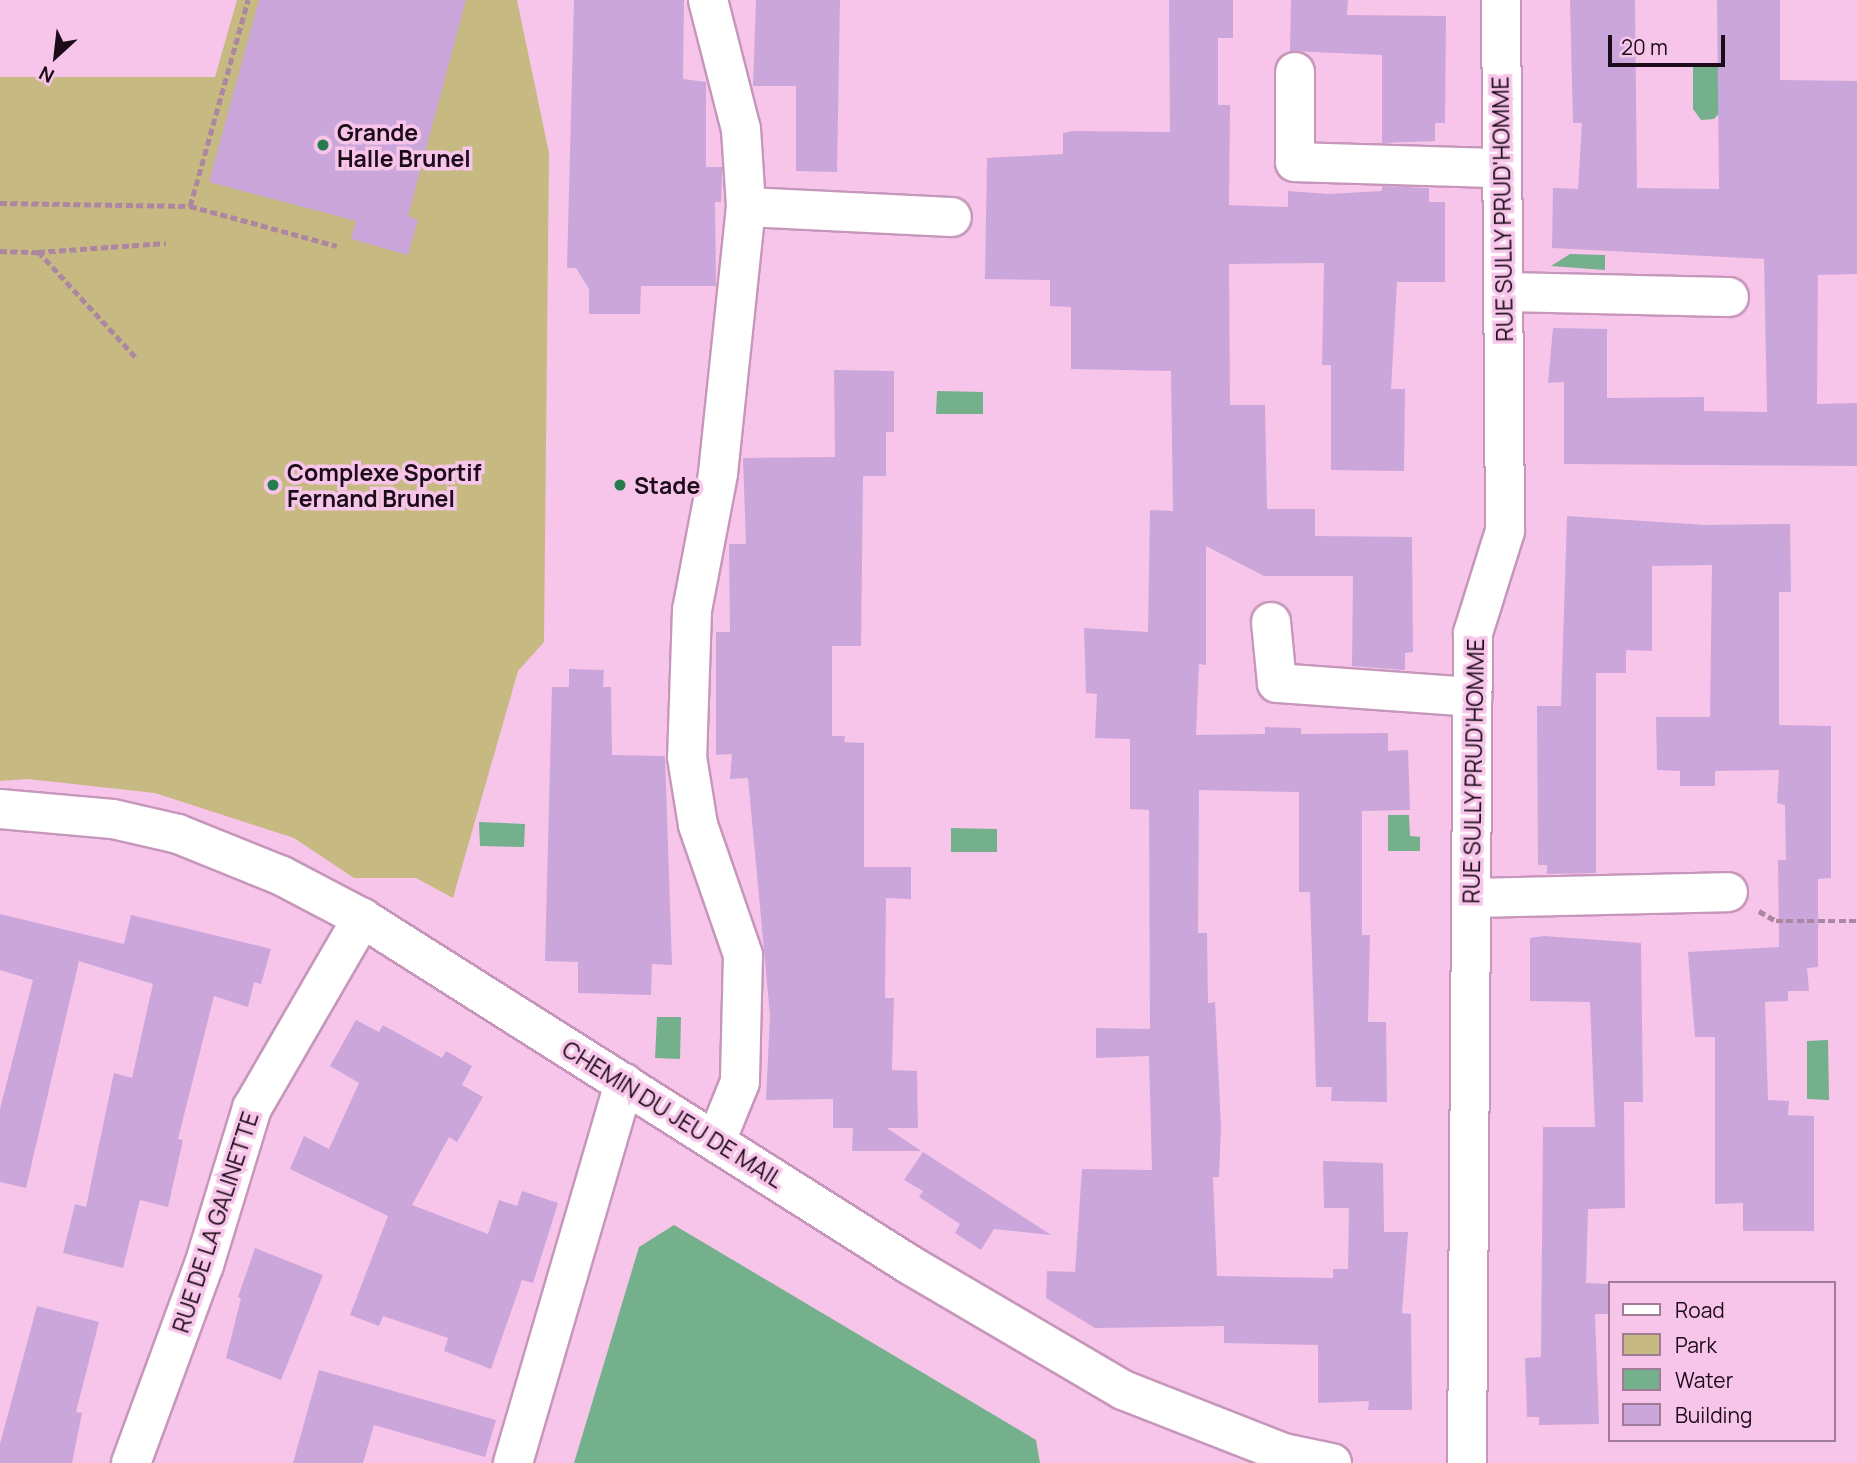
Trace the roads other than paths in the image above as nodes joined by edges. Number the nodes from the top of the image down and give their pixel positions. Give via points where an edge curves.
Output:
1 (708, 0) edge
2 (1501, 0) edge
3 (1295, 72) dead end
4 (1500, 168) junction
5 (746, 207) junction
6 (952, 217) dead end
7 (1504, 292) junction
8 (1729, 298) dead end
9 (1271, 622) dead end
10 (1473, 697) junction
11 (0, 809) edge
12 (1728, 892) road end
13 (1471, 898) junction
14 (362, 918) junction
15 (624, 1083) junction
16 (716, 1141) junction
17 (1282, 1458) edge
18 (131, 1463) edge
19 (513, 1463) edge
20 (1332, 1463) edge
21 (1467, 1463) edge

1 - 5 street via 741,129
2 - 4 street, RUE SULLY PRUD'HOMME
3 - 4 street via 1295,162
4 - 7 street, RUE SULLY PRUD'HOMME
5 - 6 street
5 - 16 street via 718,474 692,610 687,757 698,825 743,955 740,1082
7 - 8 street
7 - 10 street, RUE SULLY PRUD'HOMME via 1505,531 1473,633
9 - 10 street via 1277,683
10 - 13 street, RUE SULLY PRUD'HOMME
11 - 14 street, CHEMIN DU JEU DE MAIL via 113,818 178,834 282,876
12 - 13 street
13 - 21 street, RUE SULLY PRUD'HOMME
14 - 15 street, CHEMIN DU JEU DE MAIL
14 - 18 street, RUE DE LA GALINETTE via 252,1108 204,1265
15 - 16 street, CHEMIN DU JEU DE MAIL
15 - 19 street
16 - 17 street, CHEMIN DU JEU DE MAIL via 910,1265 1123,1390
17 - 20 street, CHEMIN DU JEU DE MAIL

